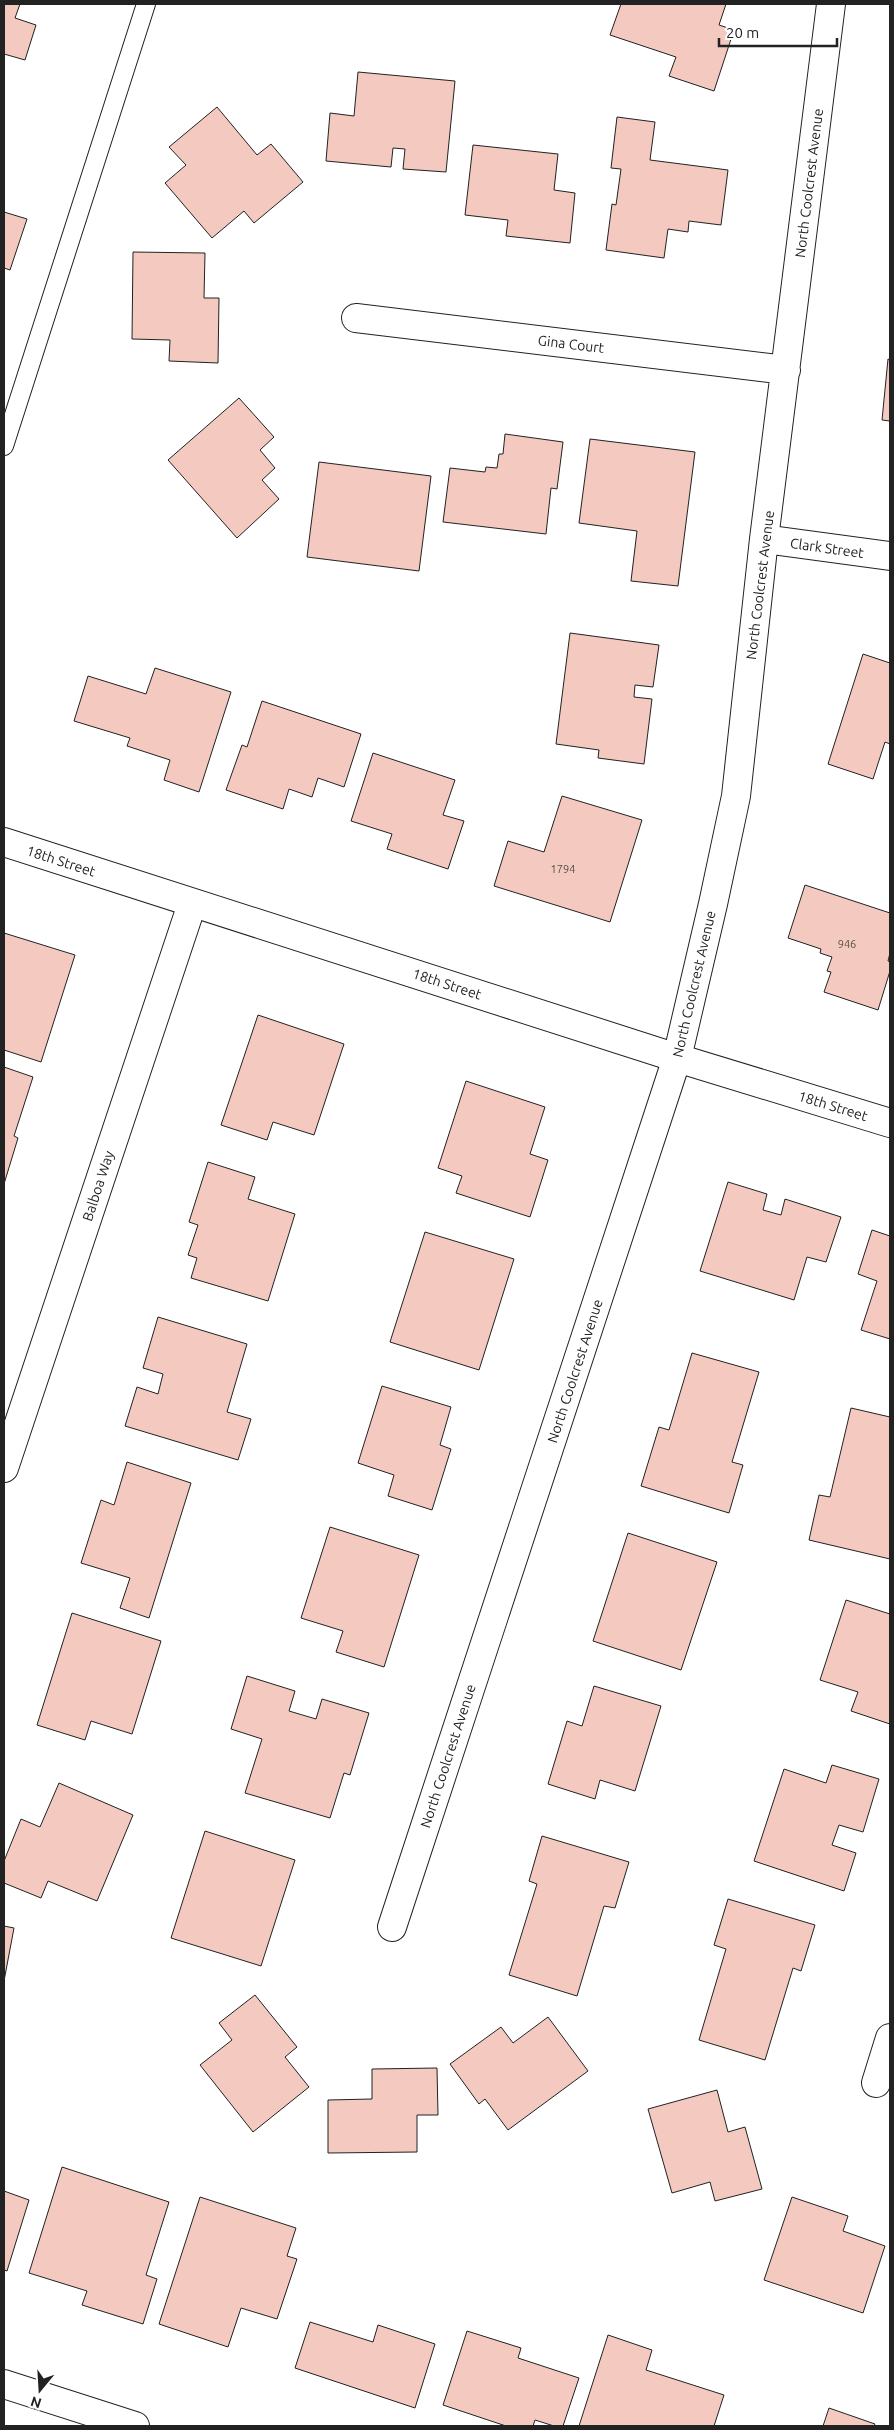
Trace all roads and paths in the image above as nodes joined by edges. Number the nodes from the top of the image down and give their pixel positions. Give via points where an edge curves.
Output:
1 (146, 4) edge
2 (831, 4) edge
3 (356, 318) dead end
4 (786, 370) junction
5 (4, 446) edge
6 (764, 539) junction
7 (890, 556) edge
8 (4, 842) edge
9 (192, 904) junction
10 (678, 1058) junction
11 (890, 1124) edge
12 (4, 1468) edge
13 (392, 1927) dead end
14 (890, 2038) edge
15 (876, 2083) dead end
16 (4, 2384) edge
17 (135, 2426) edge

1 - 5 lane
2 - 4 street, North Coolcrest Avenue
3 - 4 street, Gina Court
4 - 6 street, North Coolcrest Avenue
6 - 7 street, Clark Street
6 - 10 street, North Coolcrest Avenue via 736,796
8 - 9 street, 18th Street
9 - 10 street, 18th Street
9 - 12 street, Balboa Way
10 - 11 street, 18th Street
10 - 13 street, North Coolcrest Avenue
14 - 15 street
16 - 17 street

